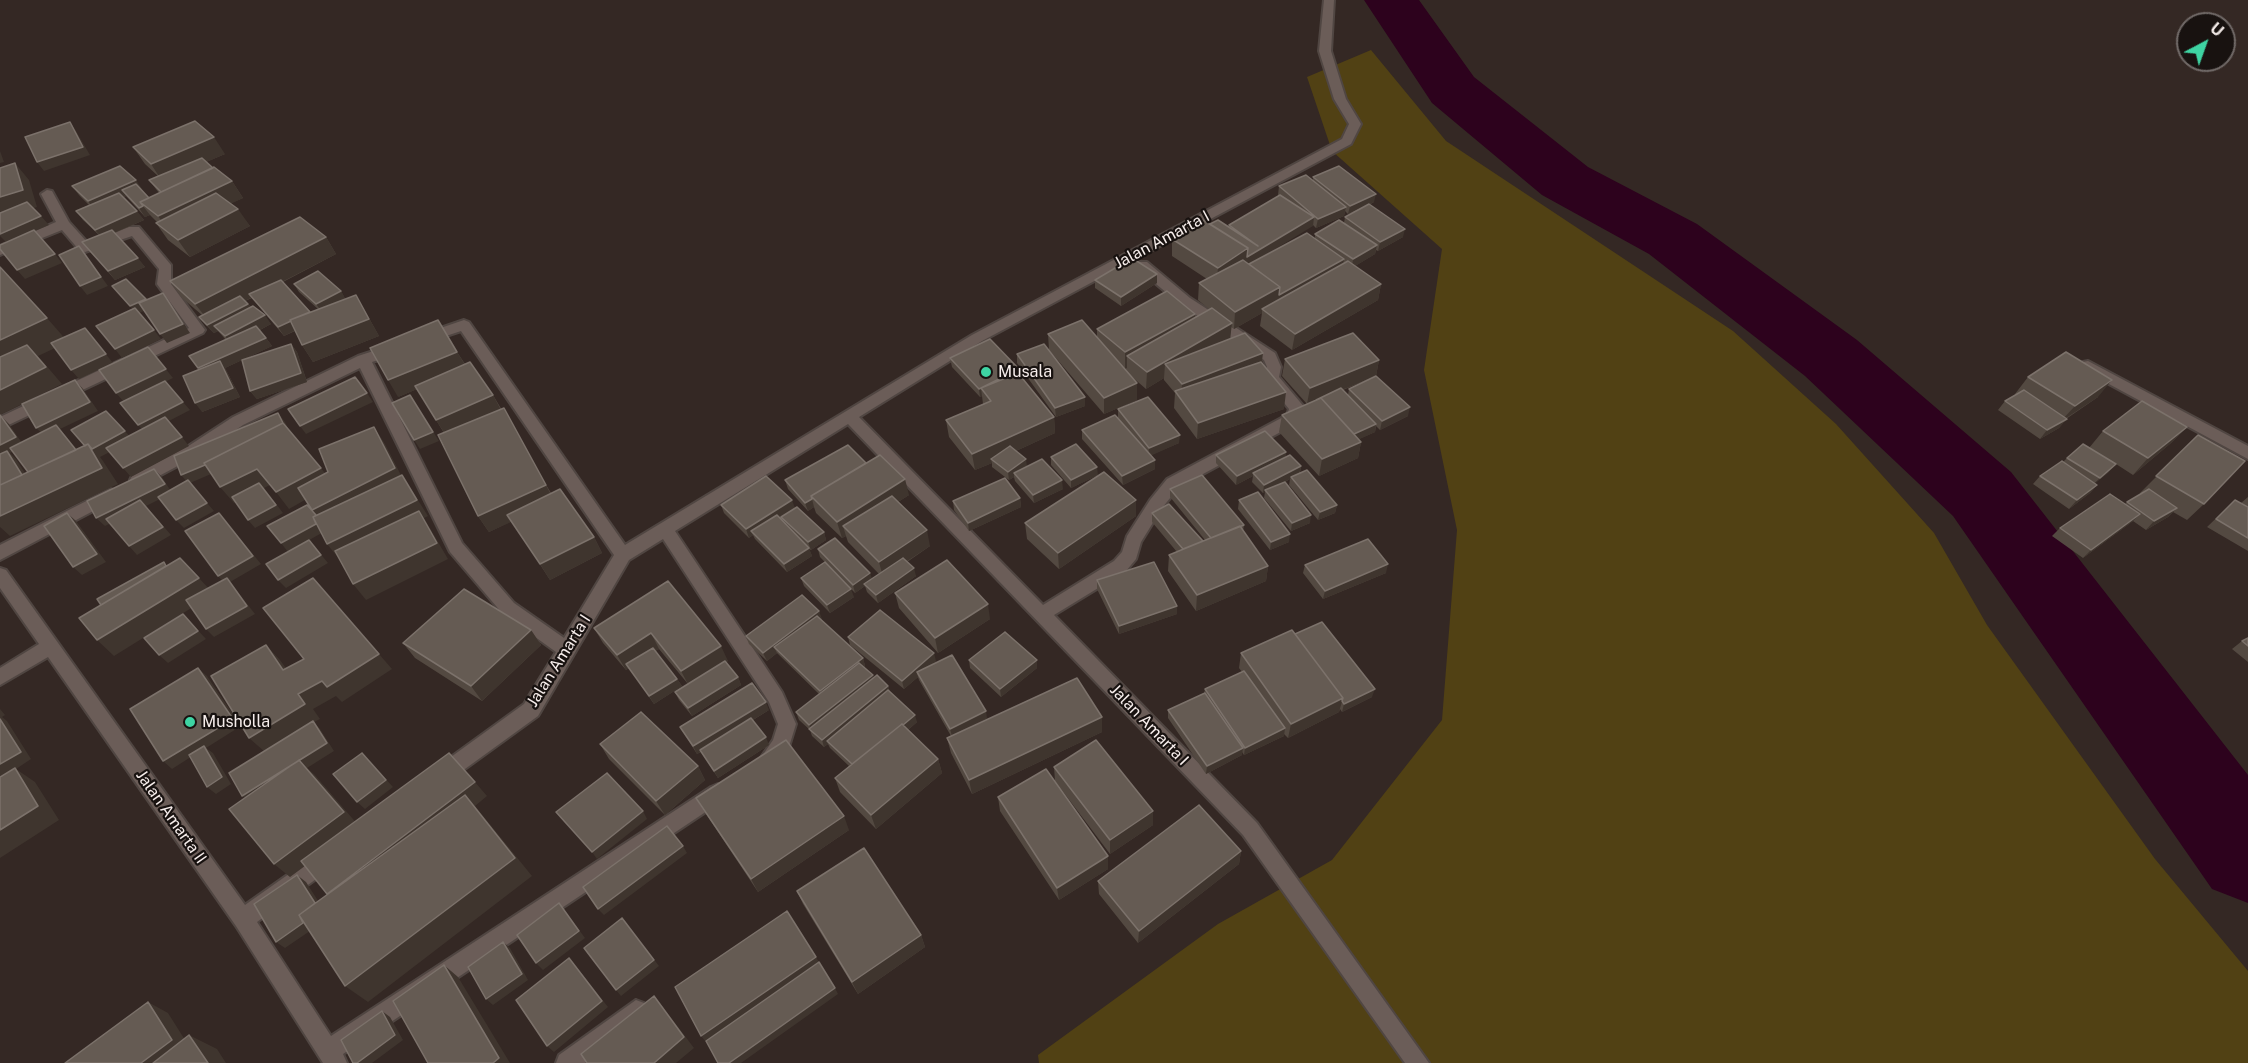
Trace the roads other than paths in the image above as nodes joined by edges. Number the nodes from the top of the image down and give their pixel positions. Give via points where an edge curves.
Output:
1 (1329, 0) edge
2 (46, 194) dead end
3 (64, 224) junction
4 (0, 251) edge
5 (1132, 256) junction
6 (363, 360) junction
7 (2088, 366) edge
8 (848, 415) junction
9 (0, 423) edge
10 (2248, 453) edge
11 (666, 529) junction
12 (0, 553) edge
13 (623, 555) junction
14 (0, 575) edge
15 (1042, 614) junction
16 (51, 646) junction
17 (568, 651) junction
18 (0, 677) edge
19 (758, 767) edge
20 (738, 780) edge
21 (425, 787) edge
22 (339, 850) edge
23 (243, 920) junction
24 (646, 1003) edge
25 (332, 1057) edge
26 (567, 1063) edge
27 (1418, 1063) edge

1 - 5 street, Jalan Amarta I via 1325,51 1340,99 1355,124 1347,141
2 - 3 street
3 - 4 street
3 - 9 street via 85,248 134,230 166,268 164,284 198,330
5 - 8 street, Jalan Amarta I via 977,338
5 - 15 street via 1185,301 1270,357 1274,367 1271,378 1297,408 1294,418 1173,483 1156,504 1133,541 1131,554 1120,566
6 - 12 street via 238,421 196,449
6 - 13 street via 464,326
6 - 17 street via 456,547 508,608
7 - 10 street
8 - 11 street, Jalan Amarta I
8 - 15 street, Jalan Amarta I
11 - 13 street, Jalan Amarta I
11 - 19 street via 776,698 787,724 781,744
13 - 17 street, Jalan Amarta I
14 - 16 street, Jalan Amarta II
15 - 27 street, Jalan Amarta I via 1250,829
16 - 18 street
16 - 23 street, Jalan Amarta II
17 - 21 street, Jalan Amarta I via 531,710
20 - 25 street
22 - 23 street
23 - 25 street, Jalan Amarta II
24 - 26 street

